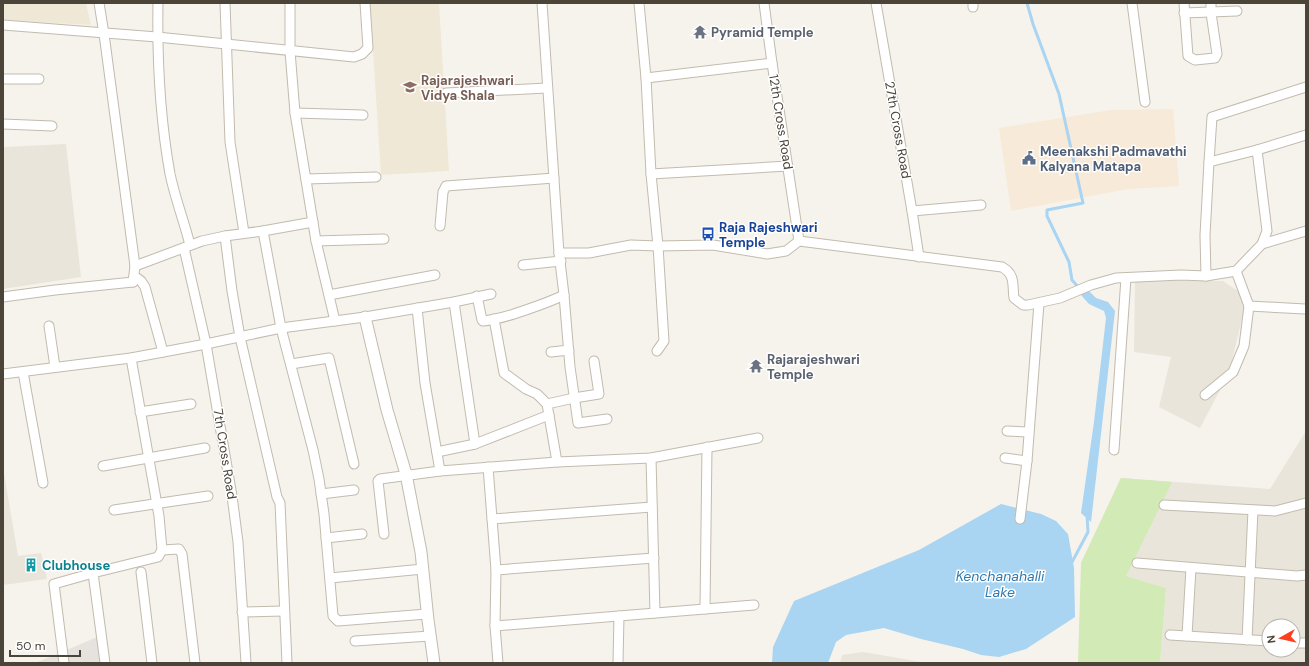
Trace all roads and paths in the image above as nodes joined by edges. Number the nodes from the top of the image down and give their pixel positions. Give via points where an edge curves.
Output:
1 (99, 3) edge
2 (158, 3) edge
3 (225, 3) edge
4 (290, 3) edge
5 (365, 3) edge
6 (542, 3) edge
7 (639, 3) edge
8 (764, 3) edge
9 (876, 3) edge
10 (1132, 3) edge
11 (1184, 3) edge
12 (1211, 3) edge
13 (1237, 11) dead end
14 (1184, 13) junction
15 (1211, 13) junction
16 (3, 25) edge
17 (104, 34) junction
18 (157, 38) junction
19 (226, 45) junction
20 (290, 51) junction
21 (772, 63) junction
22 (3, 78) edge
23 (646, 78) junction
24 (39, 79) dead end
25 (1306, 87) edge
26 (548, 88) junction
27 (446, 93) dead end
28 (1145, 102) dead end
29 (295, 113) junction
30 (363, 115) dead end
31 (3, 124) edge
32 (52, 126) dead end
33 (1306, 135) edge
34 (1257, 150) junction
35 (1209, 162) junction
36 (788, 166) junction
37 (651, 174) junction
38 (376, 177) dead end
39 (554, 178) junction
40 (306, 179) junction
41 (981, 205) dead end
42 (912, 211) junction
43 (314, 222) junction
44 (440, 226) dead end
45 (263, 231) junction
46 (1306, 231) edge
47 (244, 233) junction
48 (225, 236) junction
49 (384, 239) dead end
50 (316, 241) junction
51 (799, 241) junction
52 (1262, 244) junction
53 (187, 246) junction
54 (658, 246) junction
55 (919, 256) junction
56 (560, 257) junction
57 (523, 265) dead end
58 (135, 266) junction
59 (1236, 271) junction
60 (435, 275) dead end
61 (1206, 276) junction
62 (1126, 278) junction
63 (133, 282) junction
64 (491, 294) dead end
65 (329, 295) junction
66 (477, 296) junction
67 (564, 296) junction
68 (3, 297) edge
69 (454, 302) junction
70 (1039, 303) junction
71 (1250, 306) junction
72 (417, 308) junction
73 (1306, 309) edge
74 (365, 317) junction
75 (494, 319) junction
76 (336, 321) junction
77 (49, 326) dead end
78 (282, 328) junction
79 (240, 337) junction
80 (206, 344) junction
81 (569, 350) junction
82 (657, 351) dead end
83 (162, 352) junction
84 (551, 352) dead end
85 (131, 358) junction
86 (594, 362) dead end
87 (291, 364) junction
88 (55, 367) junction
89 (24, 372) junction
90 (3, 374) edge
91 (1205, 395) dead end
92 (574, 398) junction
93 (191, 404) dead end
94 (547, 404) junction
95 (140, 412) junction
96 (549, 415) junction
97 (607, 419) dead end
98 (1007, 431) dead end
99 (1029, 432) junction
100 (758, 438) dead end
101 (475, 444) junction
102 (707, 447) junction
103 (205, 448) dead end
104 (1114, 450) dead end
105 (437, 452) junction
106 (651, 458) junction
107 (1005, 458) dead end
108 (149, 459) junction
109 (1027, 460) junction
110 (557, 462) junction
111 (354, 464) dead end
112 (103, 466) dead end
113 (488, 467) junction
114 (440, 471) junction
115 (406, 474) junction
116 (43, 483) dead end
117 (354, 490) dead end
118 (321, 494) junction
119 (208, 496) dead end
120 (1306, 503) edge
121 (157, 504) junction
122 (1164, 505) dead end
123 (652, 507) junction
124 (114, 510) dead end
125 (1253, 510) junction
126 (492, 519) junction
127 (1020, 519) dead end
128 (362, 534) dead end
129 (384, 534) dead end
130 (326, 538) junction
131 (162, 550) junction
132 (654, 558) junction
133 (1137, 563) dead end
134 (1191, 568) junction
135 (423, 569) junction
136 (496, 570) junction
137 (141, 572) dead end
138 (1250, 572) junction
139 (93, 573) junction
140 (1306, 575) edge
141 (330, 578) junction
142 (754, 605) dead end
143 (705, 609) junction
144 (284, 611) junction
145 (242, 612) junction
146 (655, 613) junction
147 (427, 614) junction
148 (619, 616) junction
149 (495, 626) junction
150 (1170, 635) dead end
151 (430, 636) junction
152 (1187, 636) junction
153 (1247, 640) junction
154 (355, 641) dead end
155 (1261, 641) edge
156 (64, 663) edge
157 (106, 663) edge
158 (152, 663) edge
159 (195, 663) edge
160 (246, 663) edge
161 (287, 663) edge
162 (434, 663) edge
163 (498, 663) edge
164 (618, 663) edge

1 - 17 street
2 - 18 street, 7th Cross Road
3 - 19 street
4 - 20 street
5 - 20 street via 368,48 362,54 354,57
6 - 26 street
7 - 23 street
8 - 21 street, 12th Cross Road
9 - 42 street, 27th Cross Road
10 - 28 street
11 - 14 street
12 - 15 street
13 - 15 street
14 - 15 street
14 - 15 street via 1188,56 1194,60 1215,58
16 - 17 street
17 - 18 street
17 - 58 street
18 - 19 street
18 - 53 street, 7th Cross Road via 162,121
19 - 20 street
19 - 47 street via 230,142
20 - 29 street
21 - 23 street
21 - 36 street, 12th Cross Road
22 - 24 street
23 - 37 street
25 - 35 street via 1212,117
26 - 27 street
26 - 39 street
29 - 30 street
29 - 40 street
31 - 32 street
33 - 34 street
34 - 35 street
34 - 52 street via 1267,231
35 - 61 street via 1205,235
36 - 37 street
36 - 51 street, 12th Cross Road
37 - 54 street
38 - 40 street
39 - 44 street via 446,186 443,192
39 - 56 street
40 - 43 street
41 - 42 street
42 - 55 street, 27th Cross Road
43 - 45 street
43 - 50 street
45 - 47 street
45 - 78 street
46 - 52 street
47 - 48 street
48 - 53 street
48 - 79 street
49 - 50 street
50 - 65 street
51 - 54 street via 786,251 767,254 713,245
51 - 55 street
52 - 59 street
53 - 58 street
53 - 80 street, 7th Cross Road
54 - 56 street via 631,245
54 - 82 street via 664,341
55 - 70 street via 1002,267 1010,271 1012,276 1014,298 1023,305
56 - 57 street
56 - 67 street
58 - 63 street
59 - 61 street
59 - 71 street
60 - 65 street
61 - 62 street
62 - 70 street via 1116,278
62 - 104 street
63 - 68 street
63 - 83 street via 137,278 145,287
64 - 66 street
65 - 76 street
66 - 69 street
66 - 75 street via 482,320
67 - 75 street
67 - 81 street
69 - 72 street
69 - 101 street
70 - 99 street
71 - 73 street
71 - 91 street via 1244,346 1233,372
72 - 74 street
72 - 105 street via 425,383
74 - 76 street
74 - 115 street via 387,410
75 - 94 street via 504,373 537,394
76 - 78 street
77 - 88 street
78 - 79 street
78 - 87 street
79 - 80 street
79 - 144 street via 280,503
80 - 83 street
80 - 145 street, 7th Cross Road
81 - 84 street
81 - 92 street
83 - 85 street
85 - 88 street
85 - 95 street
86 - 92 street via 599,394
87 - 111 street via 328,358
87 - 118 street via 313,450
88 - 89 street
89 - 90 street
89 - 116 street
92 - 94 street
92 - 97 street via 578,423
93 - 95 street
94 - 96 street
95 - 108 street
96 - 101 street
96 - 110 street
98 - 99 street
99 - 109 street
100 - 102 street
101 - 105 street
102 - 106 street
102 - 143 street
103 - 108 street
105 - 114 street
106 - 110 street
106 - 123 street
107 - 109 street
108 - 112 street
108 - 121 street
109 - 127 street
110 - 113 street
113 - 114 street
113 - 126 street
114 - 115 street
115 - 129 street via 378,480
115 - 135 street
117 - 118 street
118 - 130 street
119 - 121 street
120 - 125 street via 1275,511
121 - 124 street
121 - 131 street
122 - 125 street
123 - 126 street
123 - 132 street
125 - 138 street
126 - 136 street
128 - 130 street
130 - 141 street
131 - 139 street via 158,557
131 - 159 street via 179,549 182,554
132 - 136 street
132 - 146 street
133 - 134 street
134 - 138 street
134 - 152 street
135 - 141 street
135 - 147 street
136 - 149 street
137 - 158 street
138 - 140 street
138 - 153 street
139 - 156 street via 54,584
139 - 157 street
141 - 147 street via 332,614 338,621
142 - 143 street
143 - 146 street
144 - 145 street
144 - 161 street
145 - 160 street, 7th Cross Road
146 - 148 street
147 - 151 street
148 - 149 street
148 - 164 street
149 - 163 street
150 - 152 street
151 - 154 street
151 - 162 street
152 - 153 street
153 - 155 street

